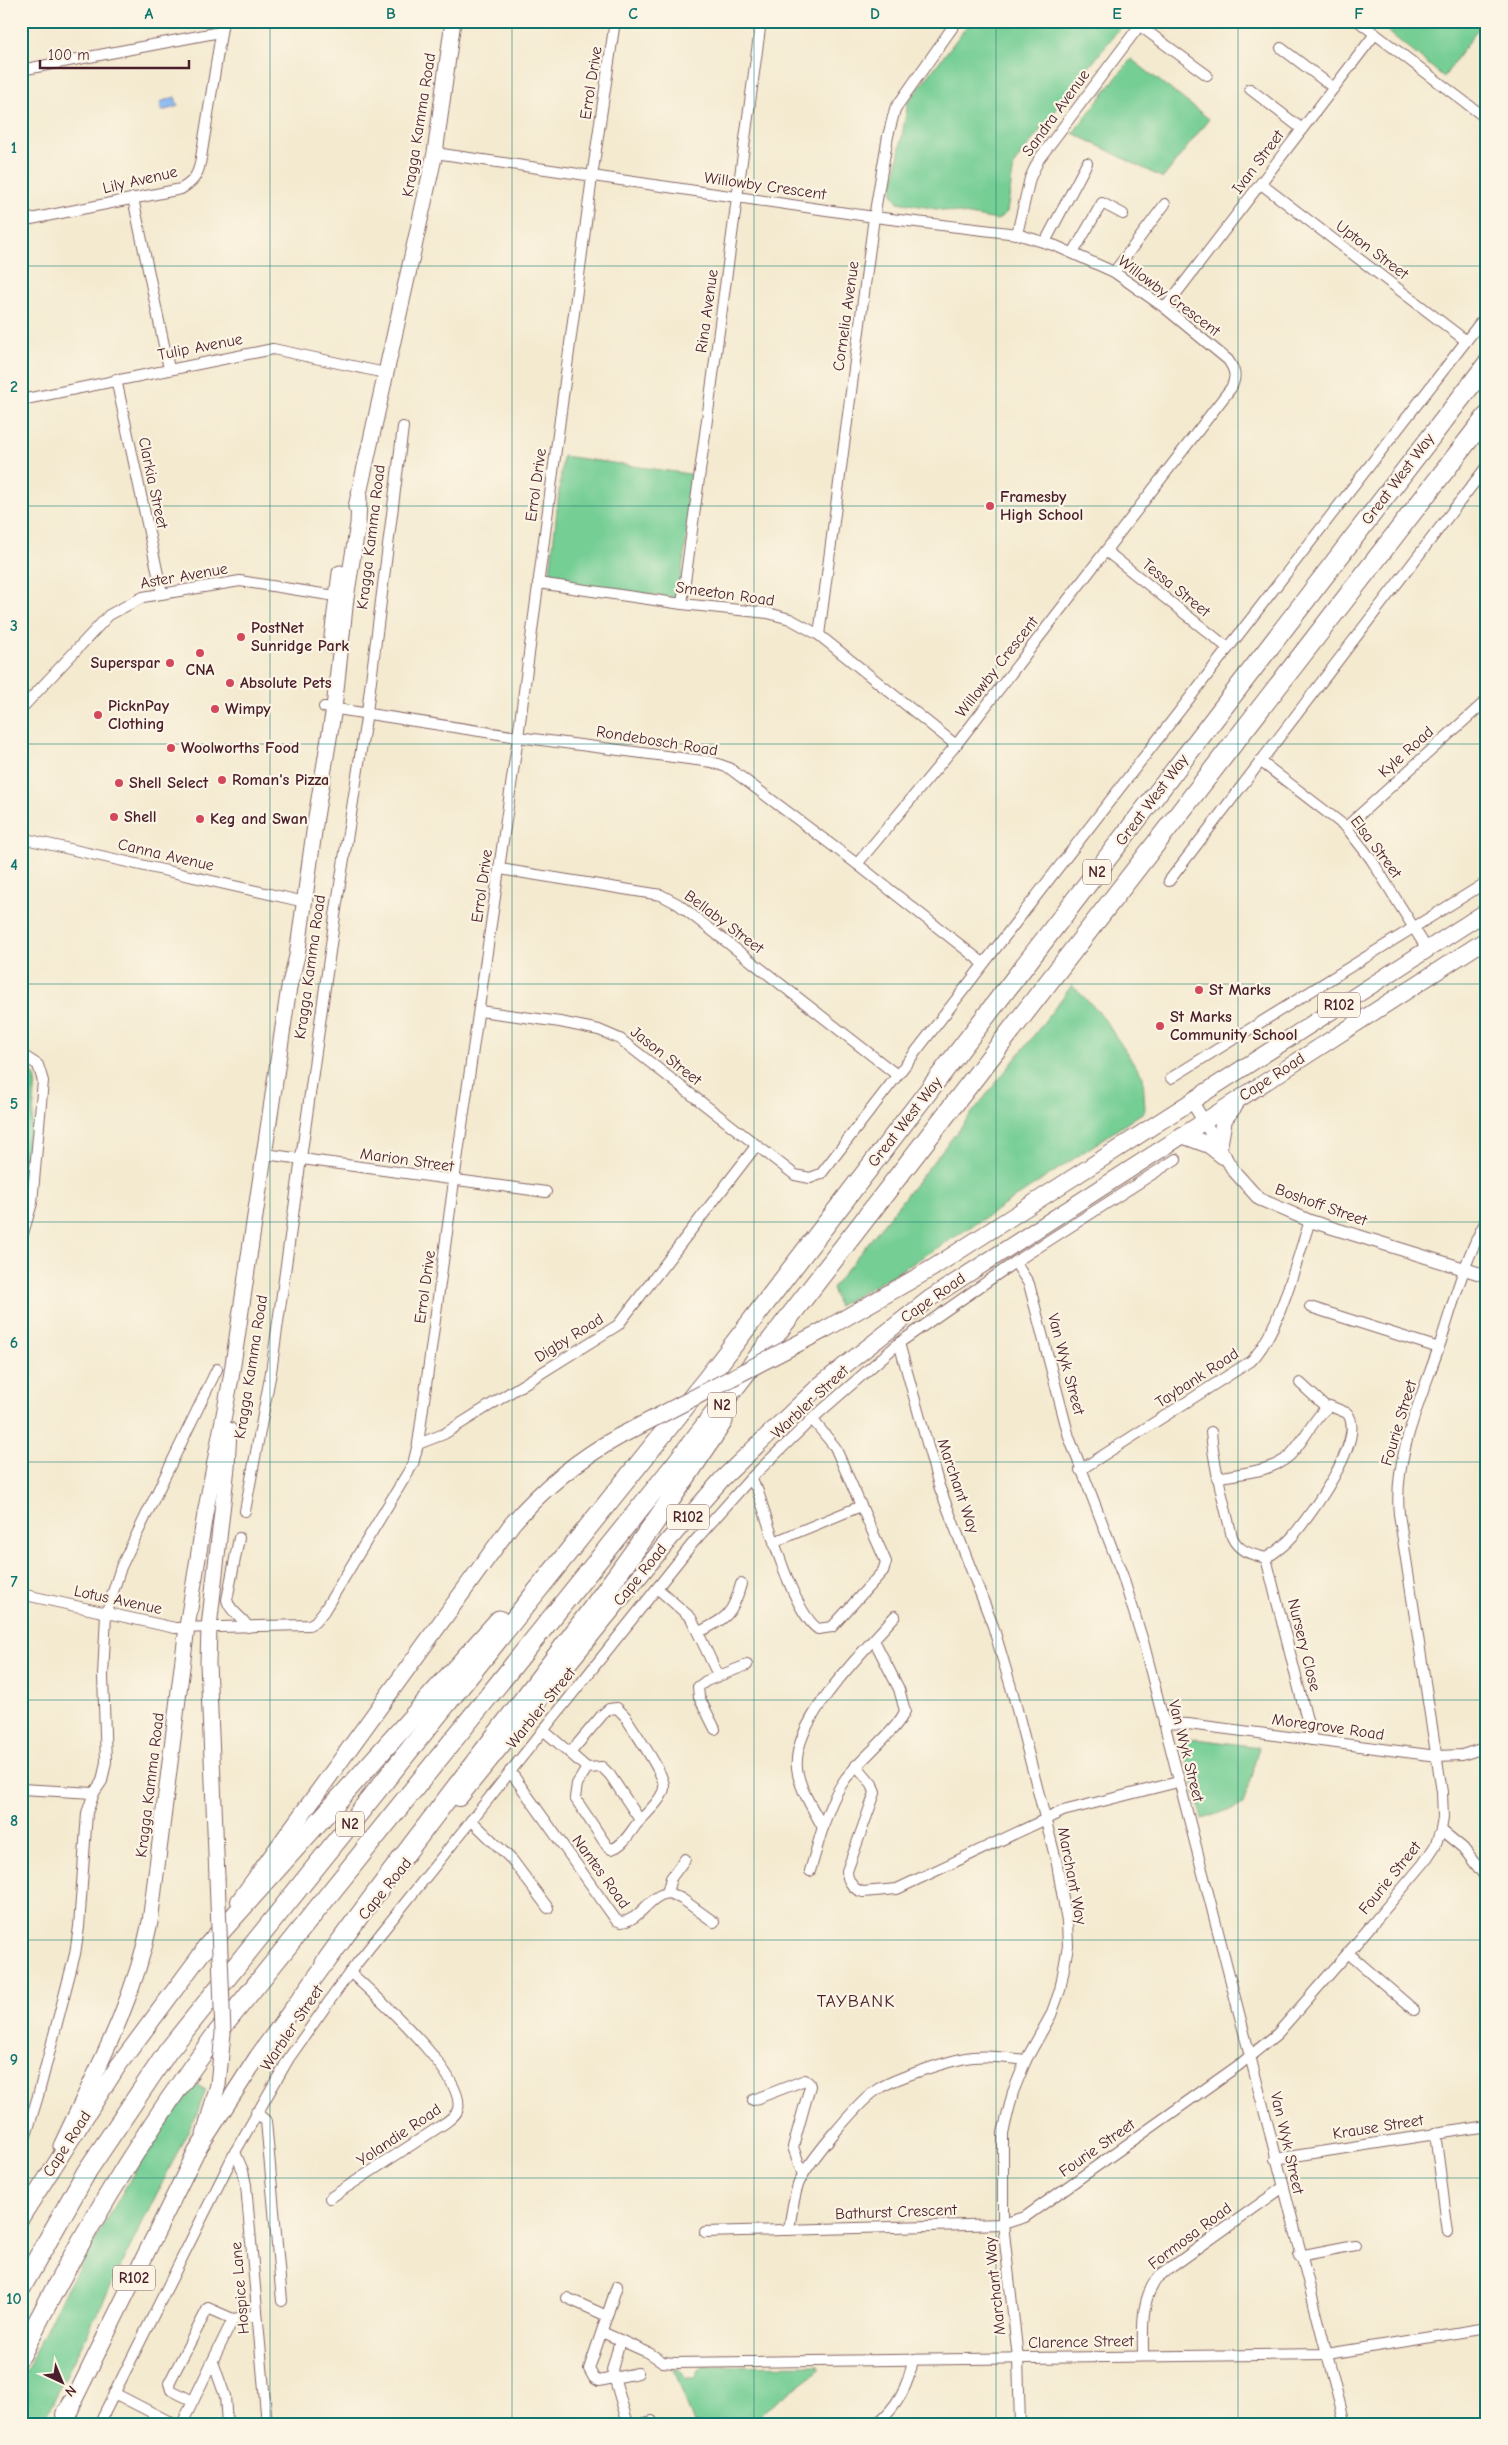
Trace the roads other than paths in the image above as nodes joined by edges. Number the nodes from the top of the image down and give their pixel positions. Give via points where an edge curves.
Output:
1 (223, 21) edge
2 (453, 21) edge
3 (615, 21) edge
4 (761, 21) edge
5 (957, 21) edge
6 (1358, 21) edge
7 (1142, 23) edge
8 (220, 32) junction
9 (1375, 34) junction
10 (1280, 48) dead end
11 (21, 70) edge
12 (1207, 75) dead end
13 (1334, 88) junction
14 (1250, 90) dead end
15 (1487, 120) edge
16 (1302, 129) junction
17 (434, 153) junction
18 (1087, 163) dead end
19 (592, 177) junction
20 (1261, 184) junction
21 (737, 196) junction
22 (133, 198) junction
23 (1165, 204) dead end
24 (1123, 214) dead end
25 (874, 217) junction
26 (21, 221) edge
27 (1018, 234) junction
28 (1045, 242) junction
29 (1073, 252) junction
30 (1114, 272) junction
31 (1165, 308) junction
32 (1487, 314) edge
33 (1465, 340) junction
34 (1487, 364) edge
35 (169, 369) junction
36 (385, 374) junction
37 (116, 379) junction
38 (21, 400) edge
39 (1487, 416) edge
40 (403, 427) dead end
41 (1487, 466) edge
42 (1106, 551) junction
43 (538, 583) junction
44 (162, 593) junction
45 (341, 597) junction
46 (682, 604) junction
47 (819, 635) junction
48 (1228, 648) junction
49 (1487, 700) edge
50 (23, 703) edge
51 (329, 707) junction
52 (366, 712) junction
53 (518, 736) junction
54 (956, 745) junction
55 (1260, 761) junction
56 (1346, 827) junction
57 (21, 838) edge
58 (857, 864) junction
59 (500, 869) junction
60 (1169, 881) dead end
61 (1487, 882) edge
62 (300, 901) junction
63 (1487, 911) edge
64 (1413, 927) junction
65 (1487, 939) edge
66 (1427, 949) junction
67 (983, 963) junction
68 (480, 1011) junction
69 (21, 1054) edge
70 (897, 1075) junction
71 (1171, 1078) dead end
72 (1243, 1095) junction
73 (1192, 1100) junction
74 (1204, 1120) junction
75 (1182, 1135) junction
76 (756, 1146) junction
77 (1221, 1151) junction
78 (264, 1154) junction
79 (1176, 1159) dead end
80 (300, 1160) junction
81 (810, 1178) joint
82 (454, 1181) junction
83 (546, 1192) dead end
84 (1487, 1219) edge
85 (1310, 1221) junction
86 (21, 1240) edge
87 (1015, 1262) junction
88 (1465, 1269) junction
89 (1487, 1276) edge
90 (1310, 1307) dead end
91 (786, 1323) junction
92 (900, 1343) junction
93 (1438, 1348) junction
94 (217, 1369) dead end
95 (231, 1378) junction
96 (708, 1379) junction
97 (1300, 1383) dead end
98 (1326, 1408) junction
99 (812, 1418) junction
100 (1211, 1432) dead end
101 (418, 1444) junction
102 (1080, 1470) junction
103 (1217, 1478) junction
104 (750, 1479) junction
105 (861, 1506) junction
106 (245, 1511) dead end
107 (239, 1538) dead end
108 (774, 1542) junction
109 (1266, 1558) junction
110 (741, 1584) dead end
111 (657, 1588) junction
112 (21, 1594) edge
113 (106, 1614) junction
114 (895, 1616) dead end
115 (248, 1626) junction
116 (187, 1627) junction
117 (209, 1627) junction
118 (699, 1632) junction
119 (874, 1640) junction
120 (748, 1665) dead end
121 (718, 1675) junction
122 (1164, 1724) junction
123 (715, 1729) dead end
124 (543, 1730) junction
125 (1312, 1740) junction
126 (1487, 1748) edge
127 (570, 1753) junction
128 (1437, 1756) junction
129 (856, 1765) junction
130 (587, 1768) junction
131 (510, 1771) junction
132 (1178, 1782) junction
133 (21, 1789) edge
134 (94, 1793) junction
135 (1045, 1819) junction
136 (471, 1820) junction
137 (640, 1820) junction
138 (823, 1828) junction
139 (1442, 1830) junction
140 (685, 1859) dead end
141 (810, 1871) dead end
142 (1487, 1879) edge
143 (666, 1893) junction
144 (548, 1908) dead end
145 (714, 1922) dead end
146 (206, 1948) junction
147 (1348, 1953) junction
148 (325, 1963) junction
149 (350, 1972) junction
150 (1414, 2010) dead end
151 (1250, 2056) junction
152 (1026, 2060) junction
153 (752, 2100) dead end
154 (256, 2112) junction
155 (1487, 2126) edge
156 (1434, 2133) junction
157 (21, 2152) edge
158 (196, 2152) junction
159 (235, 2152) junction
160 (1275, 2159) junction
161 (803, 2176) junction
162 (45, 2178) junction
163 (1282, 2188) junction
164 (330, 2198) dead end
165 (21, 2218) edge
166 (1003, 2224) junction
167 (789, 2230) junction
168 (705, 2232) dead end
169 (1448, 2232) dead end
170 (1355, 2245) dead end
171 (1299, 2256) junction
172 (617, 2286) dead end
173 (21, 2288) edge
174 (567, 2298) dead end
175 (282, 2302) dead end
176 (257, 2315) junction
177 (607, 2316) junction
178 (233, 2319) junction
179 (1487, 2328) edge
180 (602, 2332) junction
181 (620, 2340) junction
182 (1327, 2354) junction
183 (21, 2355) edge
184 (1143, 2355) junction
185 (1018, 2358) junction
186 (913, 2359) junction
187 (213, 2362) junction
188 (638, 2373) dead end
189 (614, 2377) junction
190 (114, 2393) junction
191 (193, 2401) junction
192 (72, 2404) junction
193 (652, 2421) dead end
194 (57, 2424) edge
195 (64, 2424) edge
196 (99, 2424) edge
197 (174, 2424) edge
198 (182, 2424) edge
199 (227, 2424) edge
200 (267, 2424) edge
201 (628, 2424) edge
202 (641, 2424) edge
203 (876, 2424) edge
204 (1020, 2424) edge
205 (1345, 2424) edge

1 - 8 street, Lily Avenue
2 - 17 main road, Kragga Kamma Road
3 - 19 street, Errol Drive
4 - 21 street, Rina Avenue
5 - 25 street, Cornelia Avenue via 895,109
6 - 9 street
7 - 12 street
7 - 27 street, Sandra Avenue via 1039,159 1030,178
8 - 11 street
8 - 22 street, Lily Avenue via 197,176 181,188
9 - 13 street, Ivan Street
9 - 15 street
10 - 13 street
13 - 16 street, Ivan Street
14 - 16 street
16 - 20 street, Ivan Street
17 - 19 street, Willowby Crescent
17 - 36 main road, Kragga Kamma Road
18 - 28 street
19 - 21 street, Willowby Crescent
19 - 43 street, Errol Drive
20 - 31 street, Ivan Street
20 - 33 street, Upton Street
21 - 25 street, Willowby Crescent
21 - 46 street, Rina Avenue
22 - 26 street, Lily Avenue
22 - 35 street
23 - 30 street
24 - 29 street via 1102,203
25 - 27 street, Willowby Crescent
25 - 47 street, Cornelia Avenue
27 - 28 street, Willowby Crescent
28 - 29 street, Willowby Crescent
29 - 30 street, Willowby Crescent
30 - 31 street, Willowby Crescent
31 - 42 street, Willowby Crescent via 1228,360 1233,368 1234,382
32 - 33 street, Great West Way
33 - 48 street, Great West Way
34 - 96 highway, Great West Way / N2
35 - 36 street, Tulip Avenue via 273,349
35 - 37 street, Tulip Avenue
36 - 45 main road, Kragga Kamma Road via 351,524
37 - 38 street, Tulip Avenue
37 - 44 street, Clarkia Street
39 - 91 highway, Great West Way / N2
40 - 52 street, Kragga Kamma Road
41 - 55 street
42 - 48 street, Tessa Street
42 - 54 street, Willowby Crescent
43 - 46 street, Smeeton Road
43 - 53 street, Errol Drive
44 - 45 street, Aster Avenue via 240,582
44 - 50 street, Aster Avenue via 135,600 109,615
45 - 51 main road, Kragga Kamma Road
46 - 47 street, Smeeton Road via 768,614 790,619
47 - 54 street, Smeeton Road
48 - 67 street, Great West Way
49 - 56 street, Kyle Road
51 - 52 street, Rondebosch Road
51 - 62 main road, Kragga Kamma Road
52 - 53 street, Rondebosch Road
52 - 80 street, Kragga Kamma Road
53 - 58 street, Rondebosch Road via 712,762 729,768
53 - 59 street, Errol Drive
54 - 58 street, Willowby Crescent
55 - 56 street, Elsa Street
55 - 60 street
56 - 64 street, Elsa Street via 1371,859
57 - 62 street, Canna Avenue
58 - 67 street, Rondebosch Road
59 - 68 street, Errol Drive
59 - 70 street, Bellaby Street via 661,895 678,904
61 - 64 street
62 - 78 main road, Kragga Kamma Road
63 - 66 main road, Cape Road / R102
64 - 66 street, Elsa Street
64 - 71 street
65 - 72 main road, Cape Road / R102
66 - 73 main road, Cape Road / R102
67 - 70 street, Great West Way
68 - 76 street, Jason Street via 560,1022 611,1034
68 - 82 street, Errol Drive
69 - 86 street via 38,1064 43,1081 32,1203
70 - 81 street, Great West Way via 827,1169
72 - 74 main road, Cape Road / R102
72 - 77 main road via 1224,1119
73 - 74 street, Boshoff Street
73 - 146 main road, Cape Road / R102, bridge via 925,1273 824,1330 620,1436 557,1479 512,1524
74 - 75 main road, Cape Road / R102
74 - 77 street, Boshoff Street
75 - 77 main road
75 - 148 main road, Cape Road / R102 via 929,1299 842,1366 771,1430 676,1530
76 - 81 street, Jason Street via 795,1175
76 - 101 street, Digby Road via 618,1325 444,1434
77 - 85 street, Boshoff Street via 1259,1199
78 - 80 street, Marion Street
78 - 95 main road, Kragga Kamma Road
79 - 87 street, Warbler Street
80 - 82 street, Marion Street
80 - 106 street, Kragga Kamma Road via 270,1372
82 - 83 street, Marion Street
82 - 101 street, Errol Drive
84 - 88 street, Fourie Street
85 - 88 street, Boshoff Street
85 - 102 street, Taybank Road via 1274,1324 1251,1362
87 - 92 street, Warbler Street
87 - 102 street, Van Wyk Street via 1029,1284
88 - 89 street, Boshoff Street
88 - 93 street, Fourie Street
90 - 93 street
91 - 148 highway via 632,1557 372,1896
91 - 183 highway, N2 via 204,2051 113,2187
92 - 99 street, Warbler Street
92 - 135 street, Marchant Way via 939,1486 995,1634
93 - 128 street, Fourie Street via 1405,1446 1397,1496
94 - 113 street, Kragga Kamma Road via 128,1553
95 - 116 main road, Kragga Kamma Road
95 - 117 main road, Kragga Kamma Road via 227,1467
96 - 146 highway via 497,1622
96 - 173 highway, N2 via 168,2050 87,2171
97 - 98 street
98 - 103 street via 1282,1462
98 - 109 street via 1334,1406 1352,1419 1347,1448 1338,1469 1303,1522 1286,1543
99 - 104 street, Warbler Street
99 - 105 street via 832,1442
100 - 103 street
101 - 115 street, Errol Drive via 413,1464 320,1618 301,1627
102 - 122 street, Van Wyk Street via 1130,1598
103 - 109 street via 1235,1543 1242,1550
104 - 108 street via 759,1495
104 - 111 street, Warbler Street
105 - 108 street
105 - 108 street via 885,1566 827,1629 818,1629 810,1620
107 - 115 street via 227,1600
109 - 125 street, Nursery Close
110 - 118 street via 737,1600 727,1617
111 - 118 street via 682,1609
111 - 124 street, Warbler Street
112 - 113 street, Lotus Avenue
113 - 116 street, Lotus Avenue via 175,1628
113 - 134 street, Kragga Kamma Road via 102,1676 106,1762 102,1781
114 - 119 street
115 - 117 street, Errol Drive
116 - 117 street, Lotus Avenue
116 - 162 main road, Kragga Kamma Road via 152,1909 144,1948 115,2032
117 - 158 main road, Kragga Kamma Road, bridge via 223,2033 218,2085
118 - 121 street
119 - 129 street via 899,1689 904,1711
119 - 138 street via 831,1690 800,1742 797,1770
120 - 121 street
121 - 123 street via 701,1684 697,1692
122 - 125 street, Moregrove Road via 1188,1724
122 - 132 street, Van Wyk Street
124 - 127 street
124 - 131 street, Warbler Street
125 - 128 street, Moregrove Road
126 - 128 street, Moregrove Road via 1462,1755
127 - 130 street
127 - 137 street via 603,1714 613,1708 621,1711 664,1782 660,1797
128 - 139 street, Fourie Street via 1442,1792
129 - 135 street via 872,1784 875,1793 847,1877 858,1891 897,1889
129 - 138 street via 838,1791
130 - 137 street via 595,1766 606,1770
130 - 137 street via 577,1784 575,1798 607,1846 619,1846
131 - 136 street, Warbler Street
131 - 143 street, Nantes Road via 616,1920 628,1921 655,1897
132 - 135 street via 1063,1811
132 - 151 street, Van Wyk Street
133 - 134 street
134 - 157 street via 86,1821 80,1927 75,1954
135 - 152 street, Marchant Way via 1064,1898 1068,1946 1060,1990 1051,2015
136 - 144 street via 513,1861
136 - 149 street, Warbler Street
138 - 141 street
139 - 142 street via 1464,1848
139 - 147 street, Fourie Street via 1423,1864
140 - 143 street via 671,1878
143 - 145 street via 682,1899
146 - 162 main road, Cape Road / R102 via 126,2055
147 - 150 street
147 - 151 street, Fourie Street via 1277,2034
148 - 158 main road, Cape Road / R102 via 251,2066
149 - 154 street, Warbler Street via 289,2058
149 - 164 street, Yolandie Road via 413,2034 444,2070 453,2085 458,2108 445,2123
151 - 160 street, Van Wyk Street
151 - 166 street, Fourie Street via 1032,2213
152 - 161 street via 972,2057 879,2088 840,2128
152 - 166 street, Marchant Way via 1013,2092 1003,2133
153 - 161 street via 806,2080 809,2083 793,2147
154 - 159 street, Warbler Street
154 - 175 street via 266,2121
155 - 156 street, Krause Street
156 - 160 street, Krause Street
156 - 169 street
158 - 192 main road, Cape Road / R102
159 - 176 street, Hospice Lane via 246,2185
159 - 190 street, Warbler Street
160 - 163 street, Van Wyk Street
161 - 167 street via 793,2204
162 - 165 main road, Cape Road / R102
163 - 171 street, Van Wyk Street
163 - 184 street, Formosa Road via 1171,2265 1155,2280 1145,2299
166 - 167 street, Bathurst Crescent
166 - 185 street, Marchant Way
167 - 168 street, Bathurst Crescent
170 - 171 street
171 - 182 street, Van Wyk Street
172 - 177 street
174 - 177 street
176 - 178 street
176 - 200 street, Hospice Lane
177 - 180 street
178 - 187 street
178 - 191 street via 208,2308 168,2383 171,2390
179 - 182 street, Clarence Street
180 - 181 street
180 - 189 street via 590,2374 599,2381
181 - 186 street, Clarence Street via 663,2362 674,2363
181 - 189 street via 612,2366
182 - 184 street, Clarence Street
182 - 205 street, Van Wyk Street
184 - 185 street, Clarence Street
185 - 186 street, Clarence Street
185 - 204 street, Marchant Way
186 - 203 street via 910,2377 899,2398
187 - 191 street
187 - 199 street via 224,2392
188 - 189 street
189 - 201 street
190 - 196 street, Warbler Street
190 - 197 street
191 - 198 street
192 - 194 main road, Cape Road / R102
192 - 195 highway
193 - 202 street

